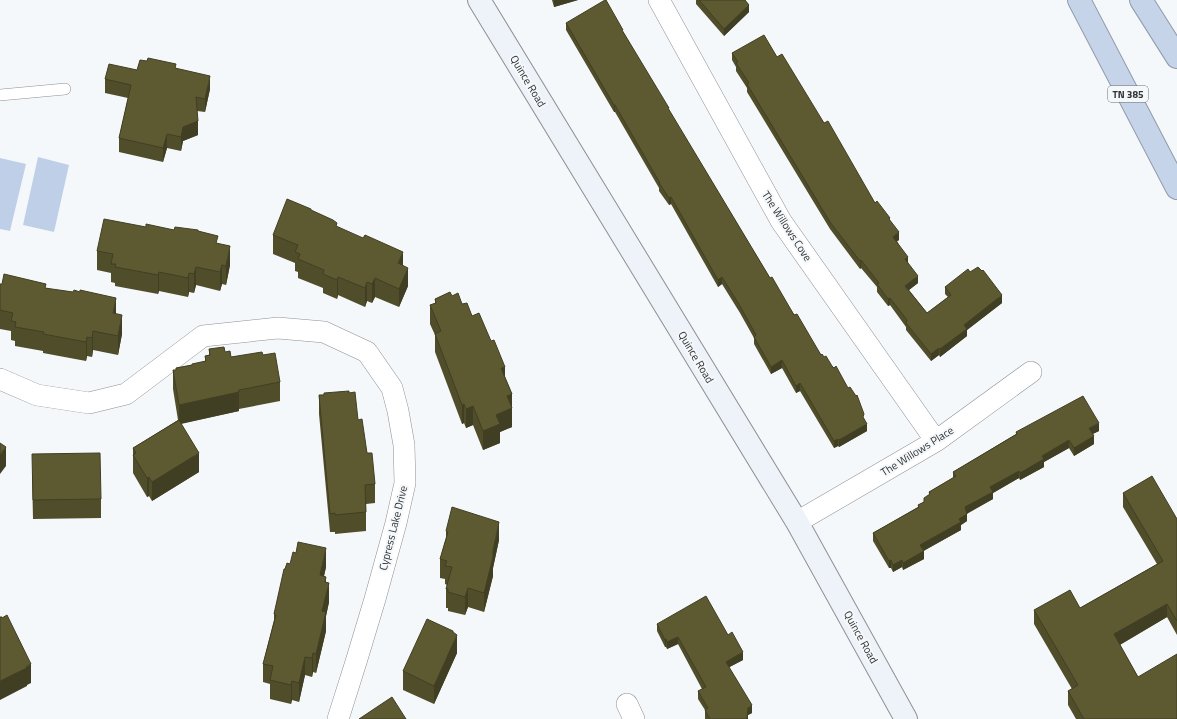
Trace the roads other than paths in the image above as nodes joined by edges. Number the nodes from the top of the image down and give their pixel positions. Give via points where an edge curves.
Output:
1 (479, 0) edge
2 (658, 0) edge
3 (1079, 0) edge
4 (1141, 0) edge
5 (1177, 57) edge
6 (65, 89) dead end
7 (0, 95) edge
8 (1177, 188) edge
9 (1031, 372) dead end
10 (0, 379) edge
11 (936, 441) junction
12 (797, 522) junction
13 (338, 719) edge
14 (906, 719) edge

1 - 12 main road, Quince Road
2 - 11 street, The Willows Cove via 781,221
3 - 8 highway, TN 385
4 - 5 highway
6 - 7 lane
9 - 11 street, The Willows Place
10 - 13 street, Cypress Lake Drive via 37,395 89,403 126,394 203,336 278,328 324,332 367,352 392,388 404,445 405,483 375,599
11 - 12 street, The Willows Place
12 - 14 main road, Quince Road

